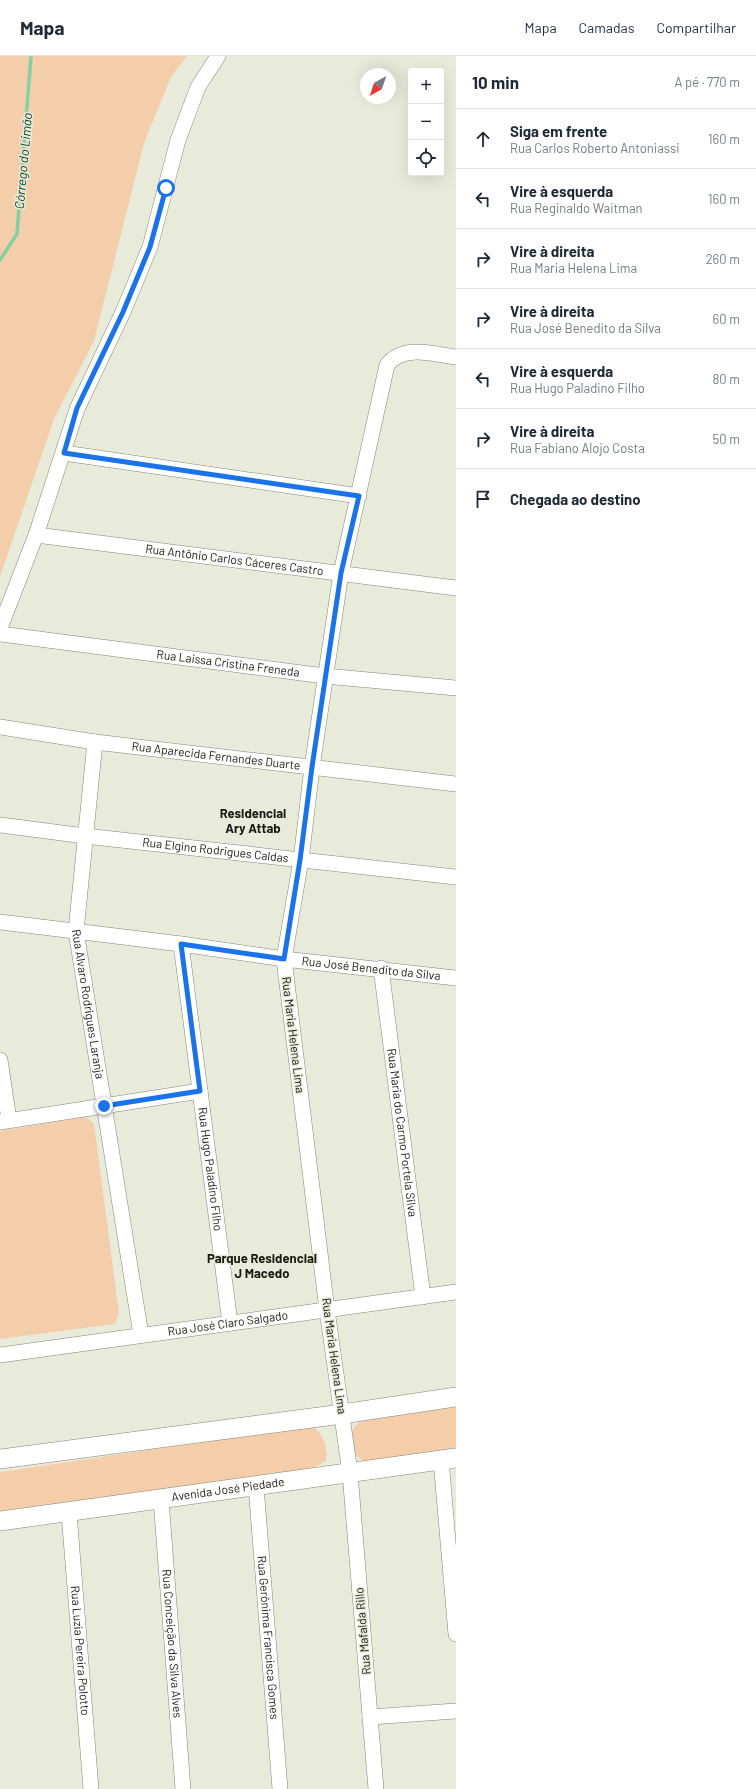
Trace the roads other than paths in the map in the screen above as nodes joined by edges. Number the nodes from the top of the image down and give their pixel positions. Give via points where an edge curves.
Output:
1 (218, 56) edge
2 (456, 357) edge
3 (64, 453) junction
4 (359, 496) junction
5 (36, 535) junction
6 (341, 573) junction
7 (456, 588) edge
8 (0, 628) edge
9 (0, 634) edge
10 (325, 676) junction
11 (456, 688) edge
12 (0, 727) edge
13 (95, 742) junction
14 (312, 767) junction
15 (456, 784) edge
16 (0, 825) edge
17 (85, 836) junction
18 (300, 860) junction
19 (456, 877) edge
20 (0, 922) edge
21 (76, 931) junction
22 (181, 944) junction
23 (284, 959) junction
24 (381, 968) junction
25 (456, 978) edge
26 (0, 1060) edge
27 (200, 1091) junction
28 (104, 1106) junction
29 (5, 1121) edge
30 (456, 1292) edge
31 (423, 1297) junction
32 (327, 1310) junction
33 (230, 1323) junction
34 (141, 1335) junction
35 (0, 1356) edge
36 (456, 1397) edge
37 (342, 1414) junction
38 (0, 1459) edge
39 (448, 1459) edge
40 (350, 1473) junction
41 (256, 1486) junction
42 (161, 1499) junction
43 (69, 1513) junction
44 (0, 1521) edge
45 (456, 1634) edge
46 (456, 1711) edge
47 (370, 1717) junction
48 (91, 1789) edge
49 (183, 1789) edge
50 (280, 1789) edge
51 (376, 1789) edge

1 - 3 street via 198,87 178,140 150,247 123,312 77,408
2 - 4 street, Rua Maria Helena Lima via 405,352 393,357 387,365
3 - 4 street
3 - 5 street
4 - 6 street, Rua Maria Helena Lima
5 - 6 street, Rua Antônio Carlos Cáceres Castro
5 - 8 street
6 - 7 street, Rua Antônio Carlos Cáceres Castro
6 - 10 street, Rua Maria Helena Lima
9 - 10 street, Rua Laissa Cristina Freneda
10 - 11 street, Rua Laissa Cristina Freneda
10 - 14 street, Rua Maria Helena Lima
12 - 13 street, Rua Aparecida Fernandes Duarte
13 - 14 street, Rua Aparecida Fernandes Duarte
13 - 17 street, Rua Alvaro Rodrigues Laranja
14 - 15 street, Rua Aparecida Fernandes Duarte
14 - 18 street, Rua Maria Helena Lima
16 - 17 street, Rua Elgino Rodrigues Caldas
17 - 18 street, Rua Elgino Rodrigues Caldas
17 - 21 street, Rua Alvaro Rodrigues Laranja
18 - 19 street, Rua Elgino Rodrigues Caldas
18 - 23 street, Rua Maria Helena Lima
20 - 21 street, Rua José Benedito da Silva
21 - 22 street, Rua José Benedito da Silva
21 - 28 street, Rua Alvaro Rodrigues Laranja
22 - 23 street, Rua José Benedito da Silva
22 - 27 street, Rua Hugo Paladino Filho
23 - 24 street, Rua José Benedito da Silva
23 - 32 street, Rua Maria Helena Lima
24 - 25 street, Rua José Benedito da Silva
24 - 31 street, Rua Maria do Carmo Portela Silva
26 - 29 street
27 - 28 street
27 - 33 street, Rua Hugo Paladino Filho
28 - 29 street
28 - 34 street, Rua Alvaro Rodrigues Laranja
30 - 31 street, Rua José Claro Salgado
31 - 32 street, Rua José Claro Salgado
32 - 33 street, Rua José Claro Salgado
32 - 37 street, Rua Maria Helena Lima
33 - 34 street, Rua José Claro Salgado
34 - 35 street, Rua José Claro Salgado
36 - 37 main road
37 - 38 main road
37 - 40 street, Rua Maria Helena Lima
39 - 40 main road, Avenida José Piedade
39 - 45 street
40 - 41 main road, Avenida José Piedade
40 - 47 street, Rua Mafalda Rillo
41 - 42 main road, Avenida José Piedade
41 - 50 street, Rua Gerônima Francisca Gomes
42 - 43 main road, Avenida José Piedade
42 - 49 street, Rua Conceição da Silva Alves
43 - 44 main road, Avenida José Piedade
43 - 48 street, Rua Luzia Pereira Polotto
46 - 47 street
47 - 51 street, Rua Mafalda Rillo

